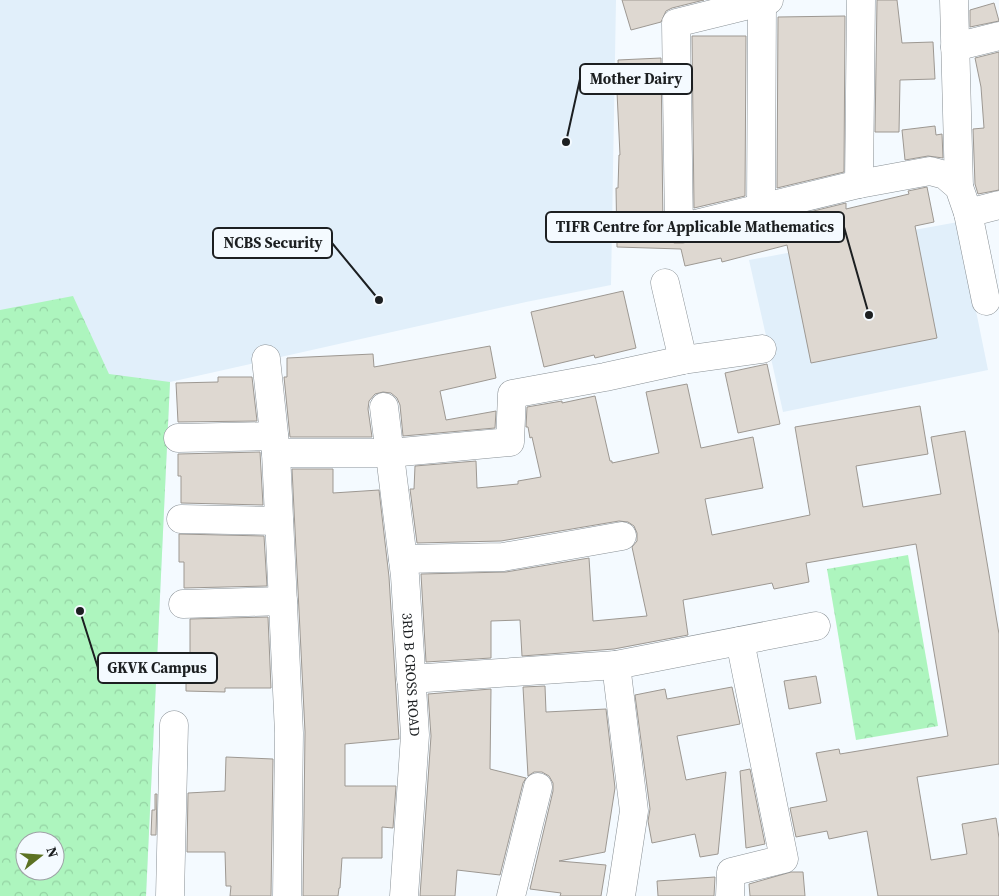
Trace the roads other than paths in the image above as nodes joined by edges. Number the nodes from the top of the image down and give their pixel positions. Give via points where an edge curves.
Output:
1 (860, 0) edge
2 (954, 0) edge
3 (766, 1) edge
4 (999, 36) edge
5 (955, 47) junction
6 (859, 184) junction
7 (959, 186) junction
8 (999, 205) edge
9 (761, 208) junction
10 (968, 213) junction
11 (666, 283) dead end
12 (986, 301) dead end
13 (762, 349) dead end
14 (266, 359) dead end
15 (684, 360) junction
16 (384, 407) dead end
17 (178, 438) dead end
18 (275, 444) junction
19 (390, 453) junction
20 (181, 520) dead end
21 (279, 521) junction
22 (622, 536) dead end
23 (403, 559) junction
24 (283, 600) junction
25 (183, 604) dead end
26 (816, 626) dead end
27 (740, 641) junction
28 (616, 665) junction
29 (412, 680) junction
30 (174, 725) dead end
31 (538, 787) dead end
32 (170, 896) edge
33 (287, 896) edge
34 (404, 896) edge
35 (511, 896) edge
36 (621, 896) edge
37 (730, 896) edge

1 - 6 street
2 - 5 street
3 - 9 street
3 - 9 street via 676,23 680,228
4 - 5 street
5 - 7 street
6 - 7 street via 930,171 945,175
6 - 9 street
7 - 10 street
8 - 10 street
10 - 12 street
11 - 15 street
13 - 15 street
14 - 18 street
15 - 19 street via 512,394 510,442
16 - 19 street, 3RD B CROSS ROAD
17 - 18 street
18 - 19 street
18 - 21 street
19 - 23 street, 3RD B CROSS ROAD
20 - 21 street
21 - 24 street
22 - 23 street via 503,557
23 - 29 street, 3RD B CROSS ROAD
24 - 25 street
24 - 33 street via 289,733
26 - 27 street
27 - 28 street
27 - 37 street via 784,859 731,872
28 - 29 street
28 - 36 street via 634,810
29 - 34 street, 3RD B CROSS ROAD via 415,735
30 - 32 street
31 - 35 street

